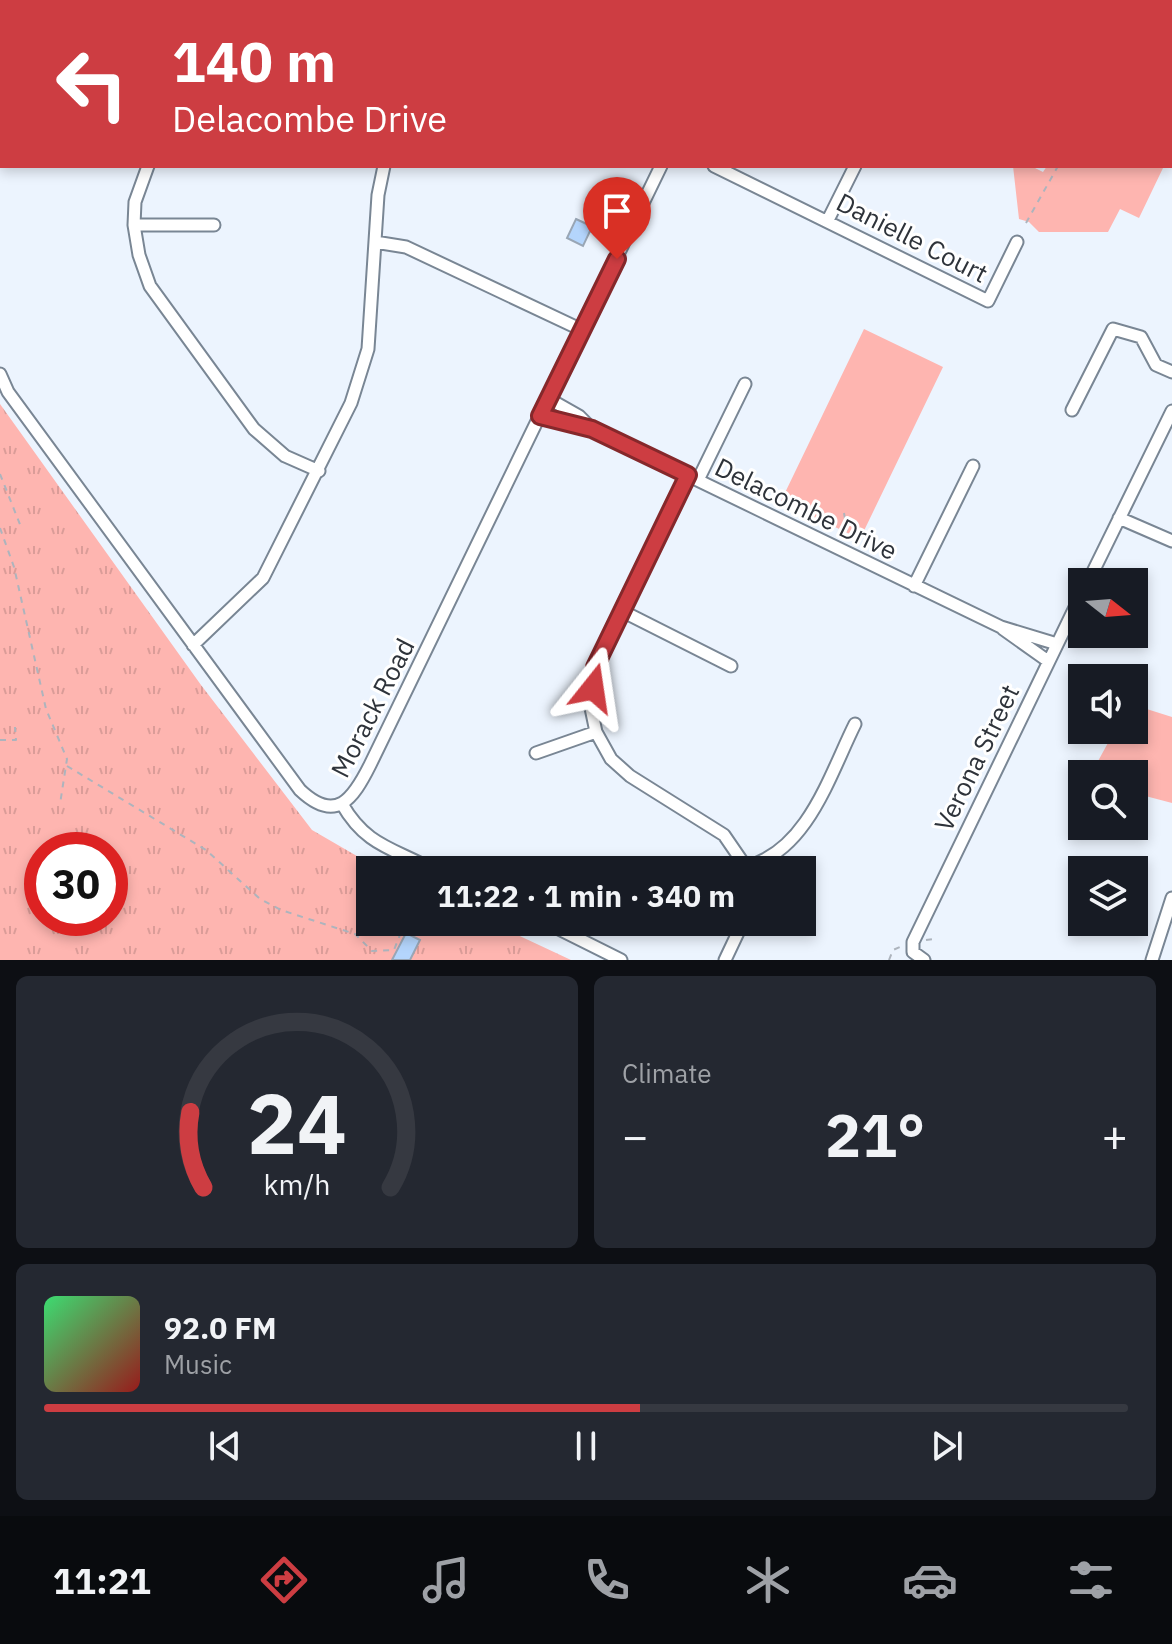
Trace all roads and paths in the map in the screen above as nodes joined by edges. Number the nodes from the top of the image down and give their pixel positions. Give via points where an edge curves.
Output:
1 (147, 168) edge
2 (384, 168) edge
3 (660, 168) edge
4 (718, 168) edge
5 (854, 168) edge
6 (1057, 168) edge
7 (828, 220) junction
8 (1026, 223) dead end
9 (134, 225) junction
10 (214, 225) dead end
11 (375, 242) junction
12 (1017, 242) dead end
13 (582, 330) junction
14 (1172, 372) edge
15 (0, 374) edge
16 (745, 384) dead end
17 (549, 399) junction
18 (1072, 410) dead end
19 (1172, 411) edge
20 (540, 416) junction
21 (592, 429) junction
22 (973, 466) dead end
23 (319, 471) junction
24 (0, 474) edge
25 (693, 478) junction
26 (844, 513) dead end
27 (1119, 518) junction
28 (21, 527) dead end
29 (0, 528) edge
30 (848, 537) dead end
31 (1172, 541) edge
32 (1095, 568) edge
33 (914, 586) junction
34 (622, 611) junction
35 (1068, 622) edge
36 (1001, 627) junction
37 (1057, 644) junction
38 (193, 645) junction
39 (1048, 661) junction
40 (731, 666) dead end
41 (855, 724) dead end
42 (15, 727) dead end
43 (596, 732) junction
44 (0, 740) edge
45 (536, 753) dead end
46 (67, 766) junction
47 (60, 804) dead end
48 (342, 804) junction
49 (404, 856) edge
50 (739, 856) edge
51 (770, 856) edge
52 (1172, 898) edge
53 (356, 935) edge
54 (357, 936) edge
55 (400, 936) edge
56 (573, 936) edge
57 (736, 936) edge
58 (913, 942) junction
59 (621, 960) edge
60 (725, 960) edge
61 (889, 960) edge
62 (924, 960) edge
63 (1152, 960) edge

1 - 9 street via 135,202
2 - 11 street
3 - 13 street, Morack Road
4 - 7 street, Danielle Court
5 - 7 street
6 - 8 path
7 - 12 street, Danielle Court via 988,301
9 - 10 street
9 - 23 street via 150,286 254,429 285,456
11 - 13 street via 406,247
11 - 23 street via 368,349 351,403
13 - 17 street, Morack Road
14 - 18 street via 1156,365 1141,337 1113,329
15 - 38 street, Morack Road
16 - 25 street
17 - 20 street, Morack Road
17 - 21 street, Delacombe Drive
19 - 27 street
20 - 21 street, Delacombe Drive
20 - 48 street, Morack Road via 358,789
21 - 25 street, Delacombe Drive
22 - 33 street
23 - 38 street via 263,578
24 - 28 path
25 - 33 street, Delacombe Drive
25 - 34 street
26 - 30 path
27 - 31 street
27 - 32 street
29 - 46 path via 46,709
33 - 36 street, Delacombe Drive
34 - 40 street
34 - 43 street via 595,667 591,708
35 - 37 street, Verona Street
36 - 37 street, Delacombe Drive
36 - 39 street, Delacombe Drive
37 - 39 street, Verona Street
38 - 48 street, Morack Road via 300,790 321,805
39 - 58 street, Verona Street
41 - 51 street via 805,823
42 - 44 path via 16,740
43 - 45 street
43 - 50 street via 611,759 630,776 724,835
46 - 47 path
46 - 53 path via 206,850 273,906
48 - 49 street via 368,839
52 - 63 street
54 - 55 path via 372,951 394,950
56 - 59 street
57 - 60 street
58 - 61 path via 893,950
58 - 62 street via 913,952

